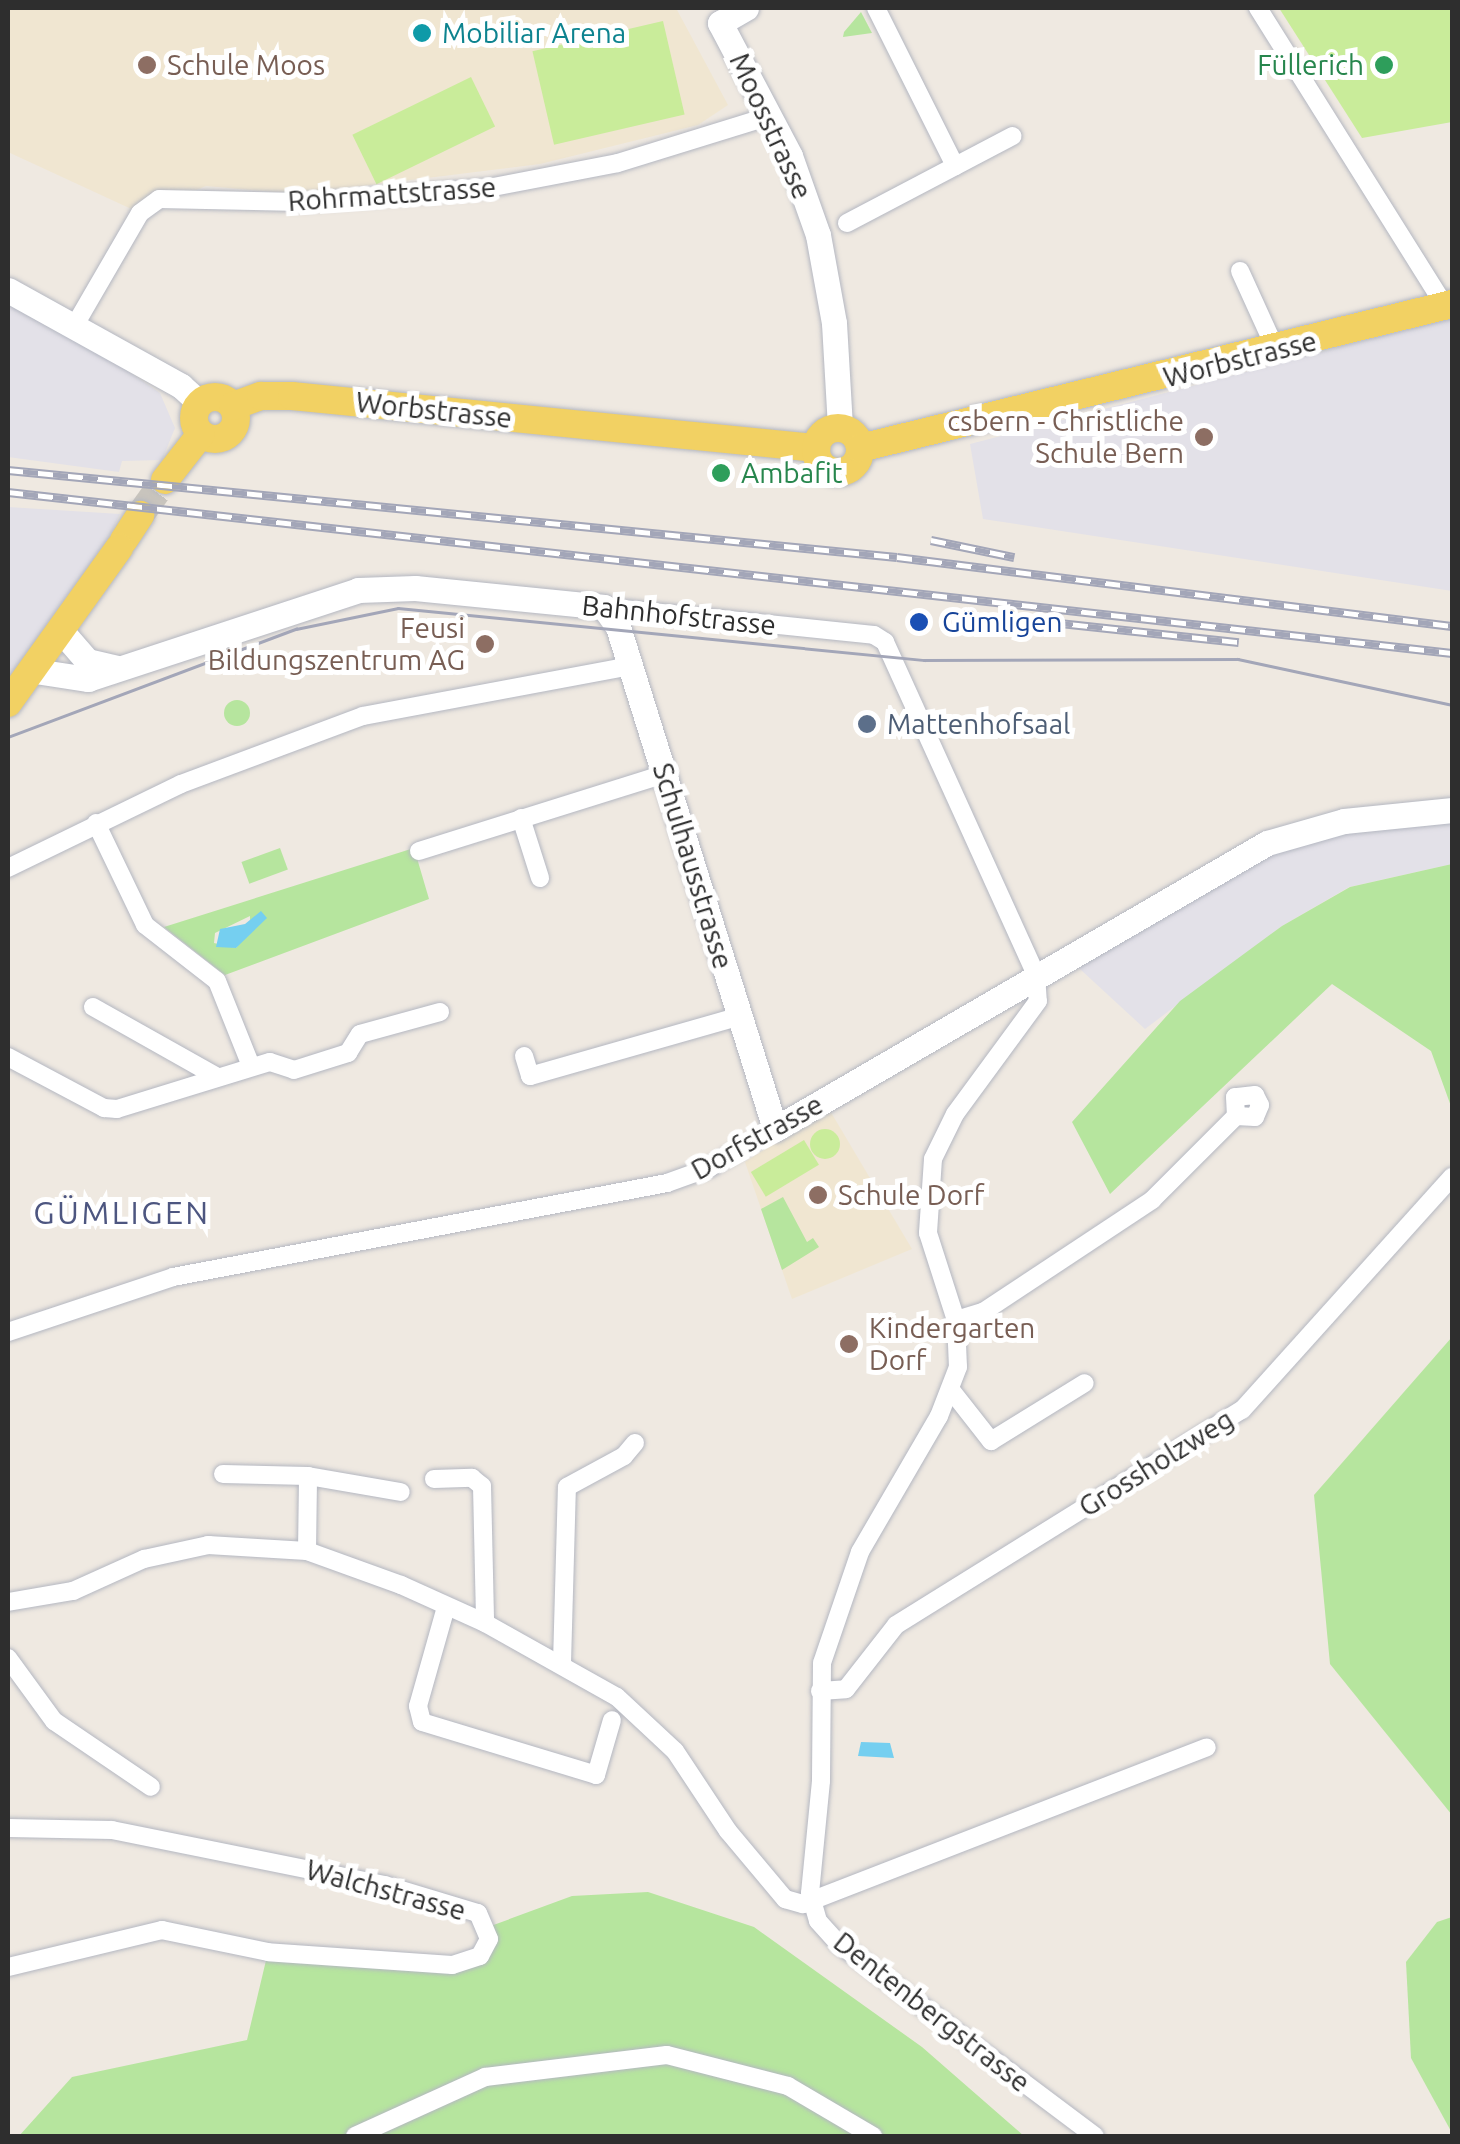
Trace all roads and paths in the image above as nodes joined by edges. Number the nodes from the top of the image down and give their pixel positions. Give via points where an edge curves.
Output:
1 (746, 8) edge
2 (876, 8) edge
3 (1258, 8) edge
4 (716, 15) edge
5 (770, 116) junction
6 (1013, 136) dead end
7 (956, 166) junction
8 (847, 222) dead end
9 (1240, 271) dead end
10 (8, 290) edge
11 (1449, 304) edge
12 (75, 325) junction
13 (1276, 350) junction
14 (200, 403) junction
15 (233, 406) junction
16 (201, 434) junction
17 (850, 438) junction
18 (816, 448) junction
19 (165, 480) tunnel mouth
20 (140, 515) tunnel mouth
21 (604, 607) junction
22 (63, 633) junction
23 (630, 666) junction
24 (118, 668) junction
25 (36, 671) junction
26 (8, 702) edge
27 (664, 774) junction
28 (1452, 810) edge
29 (521, 818) junction
30 (96, 823) junction
31 (419, 851) dead end
32 (8, 868) edge
33 (540, 878) dead end
34 (1036, 974) junction
35 (93, 1008) dead end
36 (440, 1012) dead end
37 (740, 1016) junction
38 (524, 1056) dead end
39 (8, 1057) edge
40 (251, 1066) junction
41 (218, 1077) junction
42 (1236, 1116) dead end
43 (775, 1128) junction
44 (1452, 1178) edge
45 (956, 1320) junction
46 (8, 1332) edge
47 (1085, 1383) dead end
48 (951, 1390) junction
49 (635, 1442) dead end
50 (223, 1474) dead end
51 (308, 1476) junction
52 (434, 1479) dead end
53 (401, 1492) dead end
54 (307, 1551) junction
55 (8, 1602) edge
56 (446, 1607) junction
57 (485, 1622) junction
58 (8, 1658) edge
59 (562, 1663) junction
60 (820, 1691) junction
61 (612, 1720) dead end
62 (1207, 1747) dead end
63 (151, 1787) dead end
64 (8, 1828) edge
65 (812, 1902) junction
66 (8, 1967) edge
67 (355, 2136) edge
68 (874, 2136) edge
69 (1095, 2136) edge

1 - 4 street
2 - 7 street
3 - 11 street, Worbstrasse
4 - 5 street, Moosstrasse
5 - 12 street, Rohrmattstrasse via 665,151 500,186 301,202 159,199 140,213
5 - 17 street, Moosstrasse via 802,185 822,252
6 - 7 street
7 - 8 street
9 - 13 street
10 - 12 street
11 - 13 main road, Worbstrasse
12 - 14 street
13 - 17 main road, Worbstrasse
14 - 15 main road via 217,397
14 - 16 main road via 194,415
15 - 16 main road via 236,425 228,436
15 - 18 main road, Worbstrasse via 261,396 292,396
16 - 19 main road
17 - 18 main road via 822,434
17 - 18 main road via 851,467 838,472 820,462
20 - 22 main road
21 - 23 street, Schulhausstrasse via 614,616
21 - 24 street, Bahnhofstrasse via 415,588 358,590
21 - 34 street, Bahnhofstrasse via 886,642
22 - 24 street via 87,660
22 - 25 main road
23 - 27 street, Schulhausstrasse
23 - 30 street via 363,716
24 - 25 street, Bahnhofstrasse via 78,680
25 - 26 main road
27 - 29 street
27 - 37 street, Schulhausstrasse
28 - 34 street, Dorfstrasse via 1344,821 1268,843
29 - 31 street
29 - 33 street
30 - 32 street
30 - 40 street via 145,925 217,981
34 - 43 street, Dorfstrasse
34 - 45 street via 1038,1001 955,1114 930,1171 928,1233
35 - 41 street
36 - 40 street via 360,1034 348,1052 294,1070 270,1062
37 - 38 street via 530,1076
37 - 43 street, Schulhausstrasse
39 - 41 street via 104,1108
40 - 41 street
42 - 45 street via 1152,1200 983,1312
43 - 46 street, Dorfstrasse via 709,1168 667,1182 172,1277
44 - 60 street, Grossholzweg via 1242,1410 896,1625 846,1690
45 - 48 street
47 - 48 street via 991,1441
48 - 60 street via 849,1577
49 - 59 street via 624,1456 567,1487
50 - 51 street
51 - 53 street
51 - 54 street
52 - 57 street via 472,1478 482,1486
54 - 55 street via 196,1546 73,1591
54 - 56 street
56 - 57 street
56 - 61 street via 418,1706 422,1722 596,1775
57 - 59 street
58 - 63 street via 54,1722
59 - 65 street via 616,1696 675,1751 728,1831 785,1899
60 - 65 street
62 - 65 street
64 - 66 street, Walchstrasse via 112,1830 385,1885 478,1913 489,1938 480,1956 459,1965 268,1952 162,1930
65 - 69 street, Dentenbergstrasse via 818,1921 839,1944
67 - 68 street via 485,2078 667,2055 788,2086

